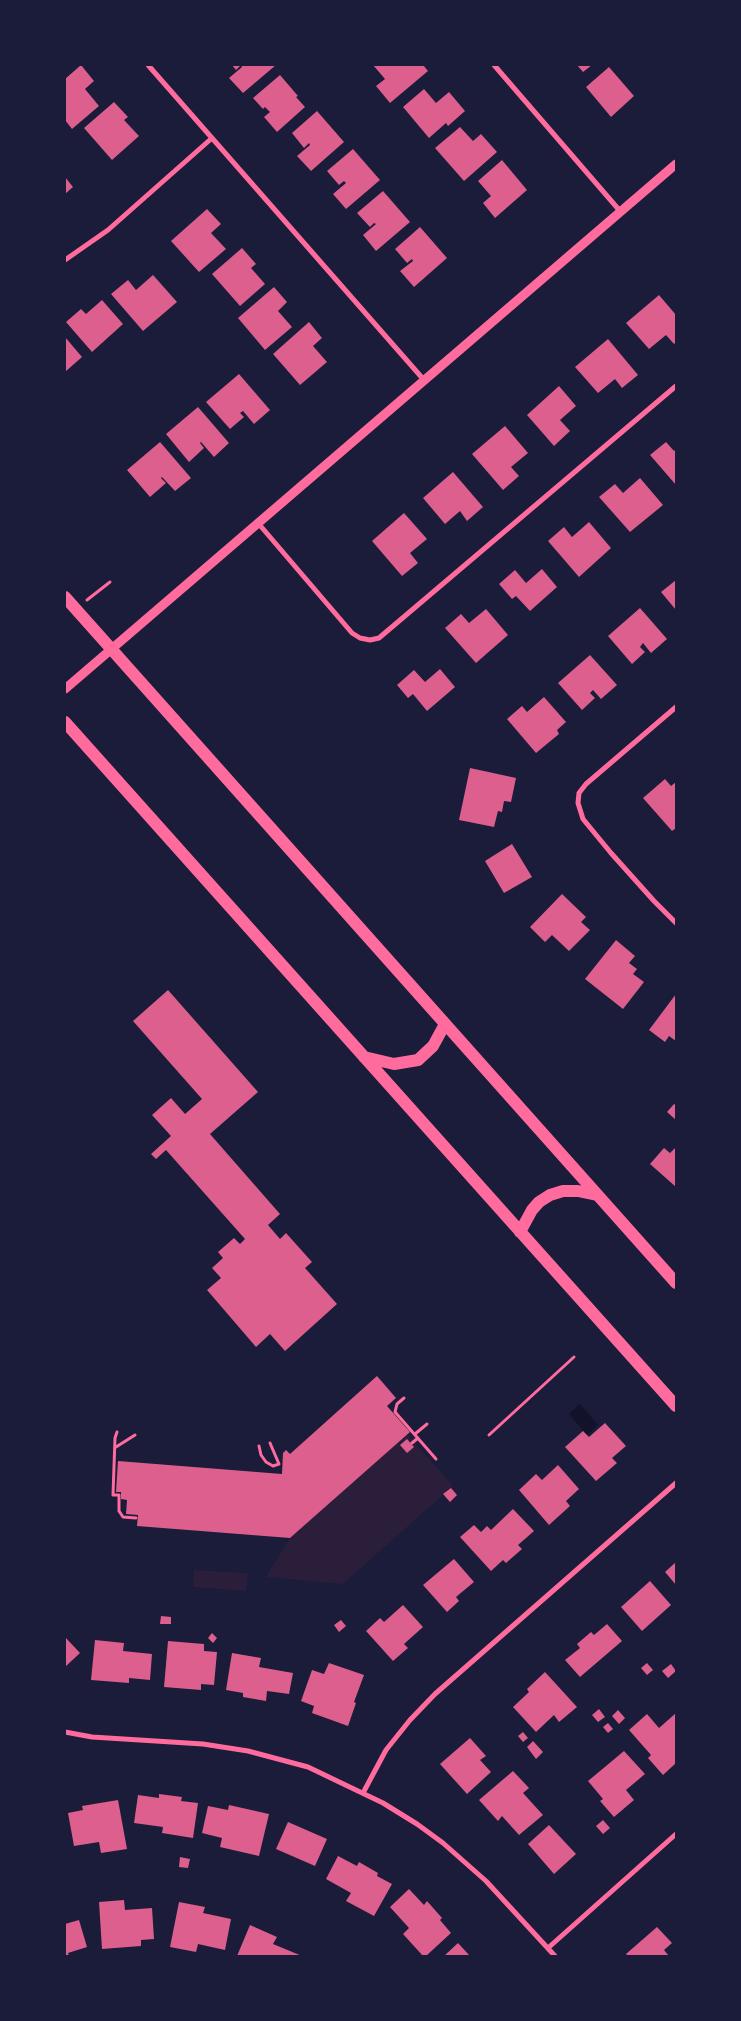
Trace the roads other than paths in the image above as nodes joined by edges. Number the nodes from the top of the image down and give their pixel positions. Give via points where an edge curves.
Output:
1 (148, 65) edge
2 (494, 65) edge
3 (212, 138) junction
4 (676, 164) edge
5 (620, 211) junction
6 (65, 260) edge
7 (424, 380) junction
8 (676, 386) edge
9 (258, 522) junction
10 (65, 597) edge
11 (111, 649) junction
12 (65, 689) edge
13 (676, 707) edge
14 (65, 722) edge
15 (676, 923) edge
16 (445, 1024) junction
17 (364, 1057) junction
18 (597, 1195) junction
19 (520, 1232) junction
20 (674, 1278) edge
21 (676, 1406) edge
22 (676, 1483) edge
23 (65, 1732) edge
24 (363, 1793) junction
25 (676, 1834) edge
26 (548, 1948) junction
27 (555, 1956) edge

1 - 3 street
2 - 5 street
3 - 6 street via 114,226
3 - 7 street
4 - 5 street
5 - 7 street
7 - 9 street
8 - 9 street via 379,638 360,638 352,632
9 - 11 street
10 - 11 main road
11 - 12 street
11 - 16 main road
13 - 15 street via 586,784 578,803 582,816 606,846
14 - 17 main road
16 - 17 main road via 433,1046 418,1060 394,1064
16 - 18 main road
17 - 19 main road
18 - 19 main road via 578,1190 550,1195 532,1210
18 - 20 main road
19 - 21 main road
22 - 24 street via 436,1694 386,1750
23 - 24 street via 248,1751 308,1766
24 - 26 street via 417,1824 464,1861
25 - 26 street
26 - 27 street

